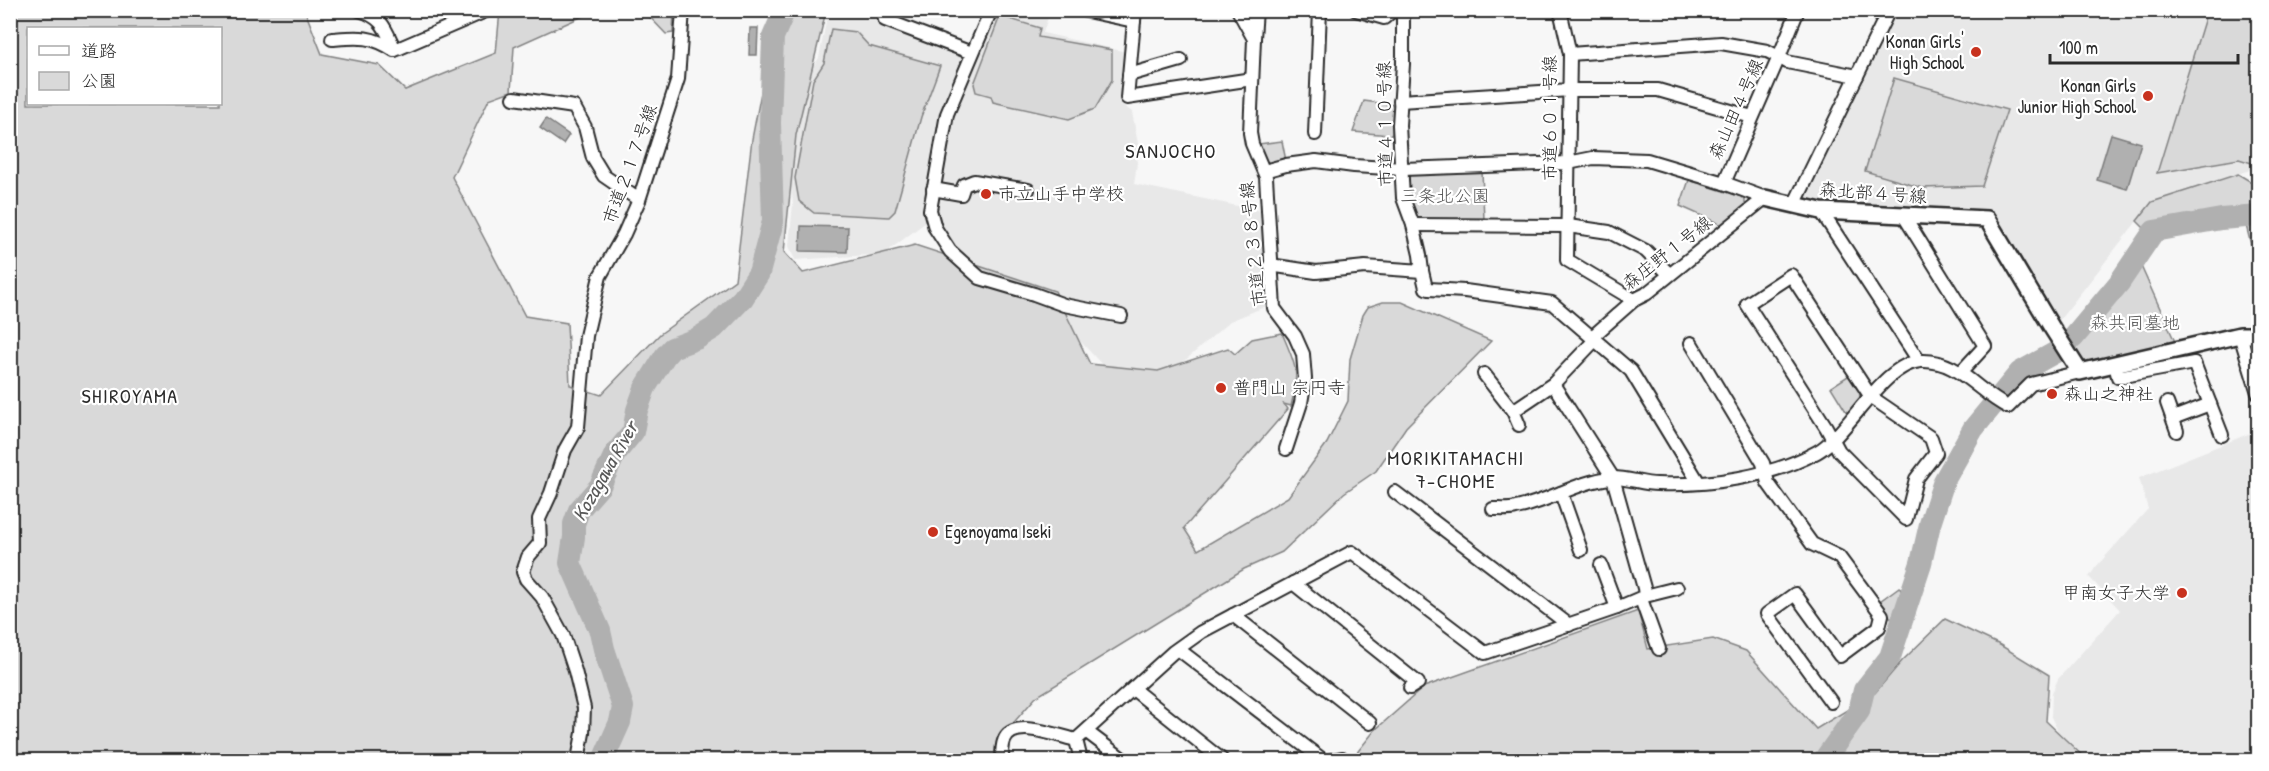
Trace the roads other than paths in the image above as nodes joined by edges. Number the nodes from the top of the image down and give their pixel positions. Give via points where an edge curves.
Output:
1 (359, 10) edge
2 (488, 10) edge
3 (683, 10) edge
4 (884, 10) edge
5 (991, 10) edge
6 (1082, 10) edge
7 (1238, 10) edge
8 (1256, 10) edge
9 (1320, 10) edge
10 (1356, 10) edge
11 (1393, 10) edge
12 (1403, 10) edge
13 (1560, 10) edge
14 (1798, 10) edge
15 (1872, 10) edge
16 (1888, 11) edge
17 (1135, 16) edge
18 (332, 39) dead end
19 (1254, 39) junction
20 (392, 52) junction
21 (972, 53) junction
22 (1570, 54) junction
23 (1779, 57) junction
24 (1181, 60) dead end
25 (1129, 75) junction
26 (1857, 76) junction
27 (1252, 79) junction
28 (1570, 90) junction
29 (514, 98) dead end
30 (1400, 101) junction
31 (1752, 117) junction
32 (1315, 134) dead end
33 (1568, 163) junction
34 (1403, 169) junction
35 (1264, 171) junction
36 (1724, 183) junction
37 (933, 189) junction
38 (1028, 190) dead end
39 (1765, 198) junction
40 (639, 200) junction
41 (1794, 205) junction
42 (1821, 211) junction
43 (1904, 216) junction
44 (1413, 225) junction
45 (1568, 226) junction
46 (1270, 265) junction
47 (1422, 271) junction
48 (1669, 274) junction
49 (1634, 300) junction
50 (1121, 316) dead end
51 (2240, 335) junction
52 (2259, 335) edge
53 (1594, 338) junction
54 (1691, 343) dead end
55 (1919, 361) junction
56 (2115, 364) junction
57 (2077, 367) junction
58 (1960, 372) junction
59 (1484, 374) dead end
60 (1553, 384) junction
61 (2259, 393) edge
62 (1871, 396) junction
63 (2167, 403) dead end
64 (2210, 404) junction
65 (1513, 411) junction
66 (2173, 418) junction
67 (1519, 424) dead end
68 (2177, 431) dead end
69 (2222, 435) dead end
70 (1832, 438) junction
71 (1286, 449) dead end
72 (1766, 471) junction
73 (1613, 478) junction
74 (1700, 483) junction
75 (1395, 492) dead end
76 (1561, 493) junction
77 (1493, 509) dead end
78 (1581, 550) dead end
79 (1601, 565) dead end
80 (1293, 583) junction
81 (1677, 588) dead end
82 (1643, 597) junction
83 (1617, 608) junction
84 (1233, 615) junction
85 (1569, 625) junction
86 (1178, 649) junction
87 (1659, 649) dead end
88 (1410, 688) dead end
89 (1133, 689) junction
90 (1831, 702) dead end
91 (1370, 724) dead end
92 (1087, 732) junction
93 (1076, 740) junction
94 (578, 760) edge
95 (1002, 760) edge
96 (1081, 760) edge
97 (1124, 760) edge
98 (1222, 760) edge
99 (1323, 760) edge

1 - 20 street via 381,21
2 - 20 street
3 - 40 street, 市道２１７号線 via 678,79
4 - 21 street via 885,20
5 - 21 street
6 - 17 street
7 - 19 street
8 - 19 street, 市道２３８号線
9 - 32 street
10 - 11 street via 1384,18
12 - 30 street, 市道４１０号線
13 - 22 street, 市道６０１号線
14 - 23 street
15 - 16 street
16 - 26 street, 森北部４号線
17 - 25 street
18 - 20 street via 380,40
19 - 27 street, 市道２３８号線
21 - 37 street via 946,114
22 - 23 street via 1721,43 1767,51
22 - 28 street, 市道６０１号線
23 - 26 street, 森山田４号線
23 - 31 street, 森山田４号線
24 - 25 street
25 - 27 street via 1127,98
26 - 41 street, 森北部４号線
27 - 35 street, 市道２３８号線 via 1250,133
28 - 30 street
28 - 31 street via 1658,90
28 - 33 street, 市道６０１号線
29 - 40 street via 574,107 604,176
30 - 34 street, 市道４１０号線
31 - 36 street, 森山田４号線
33 - 34 street
33 - 36 street via 1593,159 1647,160
33 - 45 street, 市道６０１号線
34 - 35 street via 1316,161
34 - 44 street, 市道４１０号線 via 1403,198
35 - 46 street, 市道２３８号線
36 - 39 street
37 - 38 street via 961,194 964,185 974,181
37 - 50 street via 930,210 935,228 950,251 980,278 1064,305
39 - 41 street
39 - 48 street, 森庄野１号線
40 - 94 street, 市道２１７号線 via 600,276 586,336 578,427 539,519 540,543 528,556 523,572 563,635 575,671 584,708
41 - 42 street, 森北部４号線
42 - 43 street, 森北部４号線
42 - 55 street
43 - 57 street, 森北部４号線 via 1986,219
43 - 58 street via 1985,346
44 - 45 street
44 - 47 street, 市道４１０号線
45 - 48 street via 1624,238
45 - 49 street, 市道６０１号線 via 1568,260
46 - 47 street via 1316,272 1365,267
46 - 71 street, 市道２３８号線 via 1274,308 1303,354 1305,380
47 - 53 street via 1429,290 1552,303
48 - 49 street, 森庄野１号線
49 - 53 street, 森庄野１号線
51 - 52 street
51 - 56 street
51 - 61 street
53 - 60 street, 森庄野１号線
53 - 74 street via 1631,371
54 - 72 street
55 - 58 street via 1941,362
55 - 62 street via 1895,371
56 - 57 street
56 - 64 street via 2118,377 2194,363
57 - 58 street via 2031,384 2008,406 1985,394
59 - 65 street
60 - 65 street, 森庄野１号線
60 - 73 street
62 - 70 street
62 - 70 street via 1931,438 1936,453 1916,479 1906,519 1839,451
62 - 70 street via 1791,275 1747,304
63 - 66 street
64 - 66 street
64 - 69 street
65 - 67 street
66 - 68 street
70 - 72 street via 1819,451
72 - 74 street
72 - 90 street via 1768,483 1812,544 1839,557 1882,615 1880,627 1840,656 1795,594 1767,614
73 - 74 street via 1654,484
73 - 76 street
73 - 82 street via 1644,588
75 - 85 street
76 - 77 street via 1515,509
76 - 78 street
79 - 83 street
80 - 84 street
80 - 85 street via 1352,552 1485,653
80 - 88 street via 1418,683
81 - 82 street
82 - 83 street
82 - 87 street
83 - 85 street
84 - 86 street
84 - 91 street
86 - 89 street
86 - 99 street
89 - 92 street
89 - 98 street
92 - 93 street
92 - 97 street
93 - 95 street via 1021,728 1010,732 1004,741
93 - 96 street

